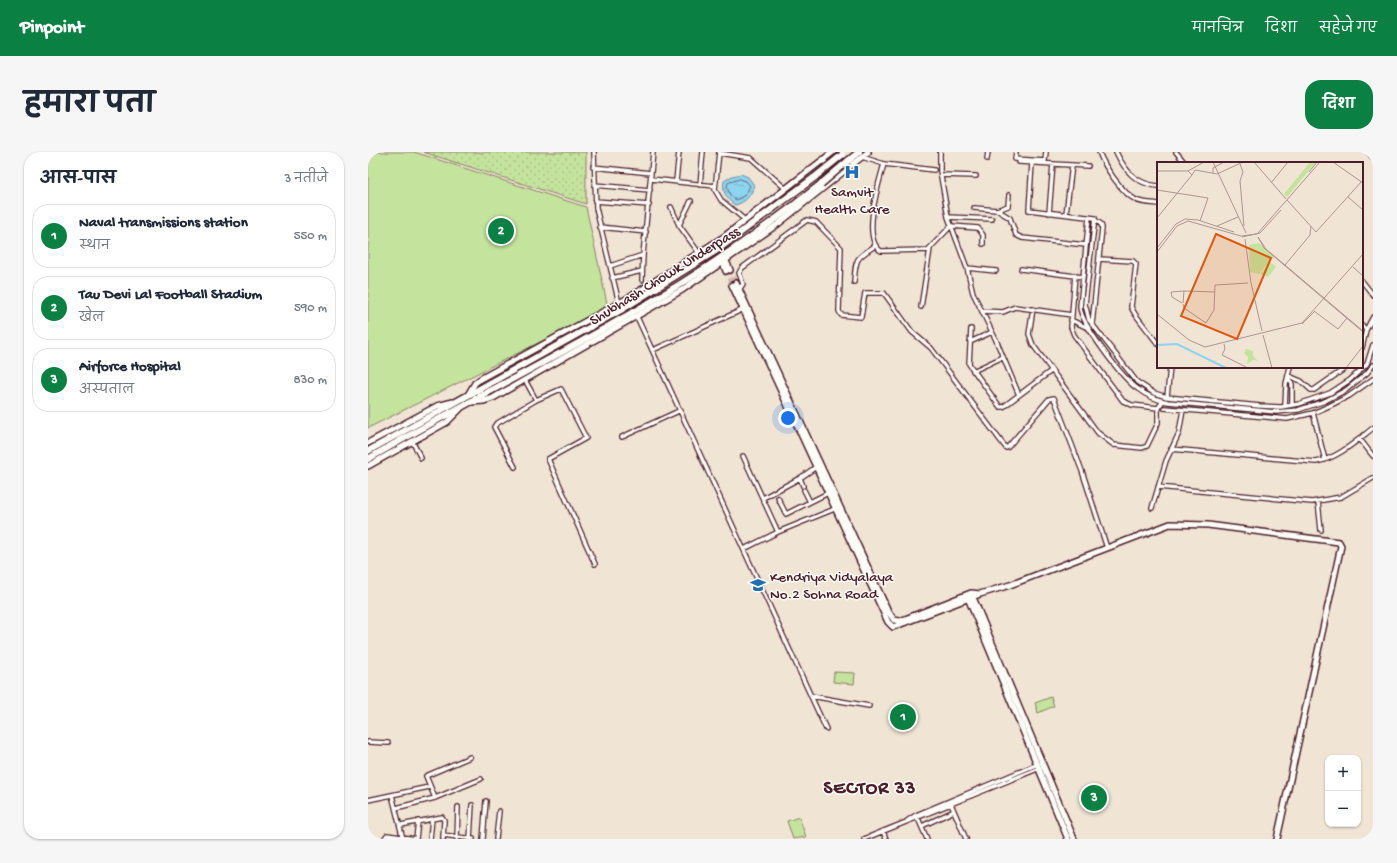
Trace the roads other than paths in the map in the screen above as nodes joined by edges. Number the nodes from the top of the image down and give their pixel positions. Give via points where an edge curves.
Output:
1 (594, 152) edge
2 (653, 152) edge
3 (679, 152) edge
4 (703, 152) edge
5 (719, 152) edge
6 (833, 152) edge
7 (868, 152) edge
8 (940, 152) edge
9 (988, 152) edge
10 (1016, 152) edge
11 (1046, 152) edge
12 (1099, 152) edge
13 (1116, 152) edge
14 (1176, 152) edge
15 (1370, 152) edge
16 (844, 153) edge
17 (861, 155) edge
18 (1373, 156) edge
19 (987, 159) dead end
20 (823, 160) junction
21 (1020, 162) dead end
22 (1184, 162) edge
23 (1032, 163) junction
24 (884, 164) junction
25 (1053, 164) junction
26 (1072, 165) junction
27 (1088, 166) dead end
28 (593, 167) junction
29 (934, 170) dead end
30 (652, 173) junction
31 (941, 175) junction
32 (976, 176) dead end
33 (836, 178) junction
34 (651, 179) junction
35 (676, 181) junction
36 (594, 184) junction
37 (700, 185) junction
38 (715, 186) junction
39 (1157, 186) edge
40 (786, 189) junction
41 (650, 190) junction
42 (1009, 195) dead end
43 (595, 201) junction
44 (691, 201) dead end
45 (1157, 204) edge
46 (649, 205) junction
47 (671, 207) dead end
48 (974, 208) dead end
49 (997, 210) junction
50 (1049, 213) junction
51 (1066, 214) junction
52 (948, 217) junction
53 (1089, 217) junction
54 (992, 219) dead end
55 (1095, 219) junction
56 (746, 220) junction
57 (679, 225) junction
58 (951, 226) junction
59 (600, 227) junction
60 (646, 232) junction
61 (983, 244) dead end
62 (1086, 245) junction
63 (874, 246) junction
64 (930, 249) junction
65 (699, 253) junction
66 (643, 255) junction
67 (1099, 259) junction
68 (725, 262) junction
69 (610, 266) junction
70 (967, 268) junction
71 (728, 270) tunnel mouth
72 (1022, 270) dead end
73 (642, 271) junction
74 (996, 271) dead end
75 (1075, 276) junction
76 (1083, 277) junction
77 (612, 278) junction
78 (642, 280) dead end
79 (854, 282) dead end
80 (1363, 282) edge
81 (739, 290) junction
82 (1373, 295) edge
83 (619, 303) junction
84 (920, 307) dead end
85 (745, 309) junction
86 (1033, 310) junction
87 (982, 311) junction
88 (1072, 315) junction
89 (637, 317) junction
90 (1373, 317) edge
91 (1071, 320) junction
92 (1092, 325) junction
93 (1363, 326) edge
94 (1089, 328) junction
95 (971, 329) dead end
96 (1366, 330) junction
97 (992, 332) junction
98 (970, 342) junction
99 (1157, 343) edge
100 (1363, 344) edge
101 (1373, 345) edge
102 (653, 350) junction
103 (1003, 357) junction
104 (1373, 365) edge
105 (1170, 368) edge
106 (1290, 368) edge
107 (1346, 368) edge
108 (972, 371) junction
109 (1052, 371) junction
110 (1288, 377) junction
111 (1373, 378) edge
112 (525, 380) junction
113 (1019, 395) junction
114 (467, 396) junction
115 (1167, 397) junction
116 (1184, 399) junction
117 (536, 400) junction
118 (1163, 401) junction
119 (471, 402) junction
120 (1310, 402) junction
121 (460, 404) junction
122 (1183, 404) junction
123 (1289, 406) junction
124 (1311, 407) junction
125 (1158, 408) junction
126 (1164, 408) dead end
127 (680, 410) junction
128 (1183, 410) junction
129 (1288, 412) junction
130 (1313, 413) junction
131 (1373, 428) edge
132 (622, 437) dead end
133 (1360, 438) junction
134 (412, 441) junction
135 (368, 443) edge
136 (1171, 449) junction
137 (368, 451) edge
138 (743, 456) dead end
139 (1373, 456) edge
140 (422, 458) dead end
141 (368, 459) edge
142 (1325, 460) junction
143 (368, 466) edge
144 (515, 467) dead end
145 (816, 467) junction
146 (800, 478) junction
147 (1373, 478) edge
148 (1158, 487) junction
149 (830, 492) junction
150 (763, 498) junction
151 (778, 498) dead end
152 (1318, 501) junction
153 (810, 502) junction
154 (837, 508) junction
155 (1152, 508) dead end
156 (1321, 530) dead end
157 (778, 532) junction
158 (1107, 548) junction
159 (744, 549) junction
160 (595, 564) dead end
161 (970, 596) junction
162 (810, 696) junction
163 (869, 706) dead end
164 (826, 729) dead end
165 (368, 742) edge
166 (388, 743) dead end
167 (470, 756) dead end
168 (1041, 765) junction
169 (481, 779) dead end
170 (429, 787) junction
171 (392, 795) junction
172 (435, 798) junction
173 (368, 800) edge
174 (486, 801) dead end
175 (951, 804) junction
176 (472, 805) dead end
177 (458, 807) dead end
178 (396, 808) junction
179 (499, 811) dead end
180 (954, 811) junction
181 (917, 816) junction
182 (432, 819) junction
183 (418, 821) junction
184 (401, 825) junction
185 (922, 826) junction
186 (883, 831) junction
187 (443, 837) edge
188 (403, 838) edge
189 (457, 838) edge
190 (384, 839) edge
191 (416, 839) edge
192 (430, 839) edge
193 (470, 839) edge
194 (473, 839) edge
195 (483, 839) edge
196 (496, 839) edge
197 (864, 839) edge
198 (886, 839) edge
199 (927, 839) edge
200 (966, 839) edge
201 (1068, 839) edge
202 (1074, 839) edge
203 (1277, 839) edge

1 - 28 street
2 - 30 street
3 - 35 street
4 - 37 street
5 - 38 street
5 - 40 street via 750,158
6 - 20 street
7 - 17 street
8 - 31 street
9 - 19 street
10 - 11 street via 1015,159 1046,161
12 - 45 street via 1127,193 1140,202
13 - 39 street via 1127,172 1141,183
14 - 22 street
15 - 18 street
16 - 114 highway, Shubhash Chowk Underpass, bridge via 717,250 646,294
17 - 24 street
17 - 33 street
17 - 119 highway, Shubhash Chowk Underpass, bridge via 848,161 798,202 722,256 648,303
20 - 33 street
20 - 40 street
21 - 23 street
23 - 25 street
23 - 50 street via 1028,209
24 - 29 street
24 - 63 street via 874,205
25 - 26 street
25 - 50 street
26 - 27 street
26 - 51 street
28 - 30 street
28 - 36 street
30 - 34 street
31 - 32 street
31 - 52 street
33 - 68 street
34 - 35 street
34 - 41 street
35 - 37 street
36 - 41 street
36 - 43 street
37 - 38 street
38 - 56 street via 718,197
40 - 56 street
41 - 46 street
42 - 49 street via 1008,206
43 - 46 street
43 - 59 street
44 - 57 street
46 - 60 street
47 - 57 street
48 - 49 street
49 - 62 street via 1011,219 1017,236
50 - 51 street
51 - 53 street
52 - 54 street
52 - 58 street
53 - 55 street
53 - 62 street
55 - 67 street via 1102,228
55 - 92 street via 1085,304 1086,314
56 - 65 street
57 - 65 street
58 - 61 street via 978,228 983,235
58 - 64 street
58 - 70 street
59 - 60 street
59 - 69 street
60 - 66 street
62 - 76 street
63 - 64 street via 881,251 922,252
63 - 79 street via 855,262
64 - 84 street
65 - 83 street
66 - 69 street
66 - 73 street
67 - 92 street
67 - 99 street via 1133,261 1136,264 1131,307
68 - 71 street
68 - 89 street
69 - 77 street
70 - 74 street
70 - 87 street via 973,293
72 - 75 street
73 - 77 street
73 - 78 street
75 - 76 street
75 - 88 street
76 - 94 street via 1081,313
77 - 83 street
80 - 82 street
81 - 85 street
81 - 85 street via 734,284
81 - 158 street via 743,284 739,274 742,268 807,220 816,222 841,248 841,315 861,317 865,293 884,293 912,332 931,348 1006,448 1050,399 1054,398 1078,459
83 - 114 street via 482,378 475,383
85 - 102 street
85 - 145 street
85 - 149 street
86 - 87 street via 1015,307 1003,312
86 - 88 street
86 - 109 street via 1030,340
87 - 97 street
88 - 91 street
89 - 102 street
89 - 112 street
90 - 96 street
91 - 94 street
91 - 125 street via 1074,335 1123,401 1132,405
92 - 115 street via 1137,382 1154,393
93 - 96 street
94 - 118 street via 1129,381 1147,396
95 - 98 street
96 - 100 street
97 - 98 street
97 - 103 street
98 - 108 street via 968,359
101 - 120 street via 1367,364 1360,371 1341,387
102 - 127 street
103 - 108 street
103 - 113 street
104 - 124 street via 1354,385
105 - 115 street
106 - 110 street
107 - 110 street via 1314,390 1310,390 1301,380
108 - 113 street via 1000,407
109 - 113 street
109 - 125 street via 1098,433 1114,445 1142,448 1147,446 1158,424
110 - 123 street via 1286,381
110 - 123 street via 1292,384
111 - 130 street via 1349,396
112 - 117 street
112 - 119 street via 488,400
114 - 121 highway, Shubhash Chowk Underpass
115 - 116 street
116 - 122 street
116 - 123 street
117 - 144 street via 494,427
117 - 160 street via 561,389 586,435 584,440 548,459
118 - 122 street
118 - 125 street
119 - 121 highway, Shubhash Chowk Underpass
120 - 123 street
120 - 124 street
121 - 134 street via 447,422
121 - 135 street via 437,406
121 - 137 highway
121 - 141 highway
122 - 128 street
122 - 129 street
123 - 129 street
124 - 129 street
124 - 130 street
126 - 128 street
127 - 132 street
127 - 159 street
128 - 130 street via 1274,419
128 - 136 street via 1179,433
130 - 142 street
131 - 133 street
133 - 139 street
133 - 142 street
134 - 140 street
134 - 143 street
136 - 142 street via 1307,462
136 - 148 street
138 - 150 street
145 - 146 street
145 - 149 street
146 - 150 street
146 - 153 street
147 - 152 street via 1341,497
148 - 152 street via 1298,502
148 - 155 street
149 - 153 street
149 - 154 street
150 - 157 street
151 - 153 street via 786,514
152 - 156 street
154 - 157 street
154 - 161 street via 890,626 896,627
157 - 159 street
158 - 161 street via 1010,585
158 - 203 street via 1175,523 1340,543
159 - 162 street
161 - 168 street
162 - 163 street
162 - 164 street
165 - 166 street
167 - 170 street via 426,776
168 - 175 street
168 - 181 street
168 - 201 street
168 - 202 street
169 - 172 street
170 - 171 street
170 - 172 street
171 - 173 street
171 - 178 street
172 - 178 street
174 - 195 street
175 - 180 street
175 - 181 street
176 - 193 street
177 - 189 street
178 - 184 street
179 - 196 street
180 - 185 street
180 - 200 street
181 - 185 street
181 - 186 street
182 - 183 street
182 - 187 street via 442,817 444,820
182 - 192 street
183 - 184 street
183 - 191 street
184 - 188 street
185 - 199 street
186 - 197 street
186 - 198 street
187 - 189 street
188 - 190 street via 387,835
188 - 191 street
189 - 193 street
193 - 194 street

